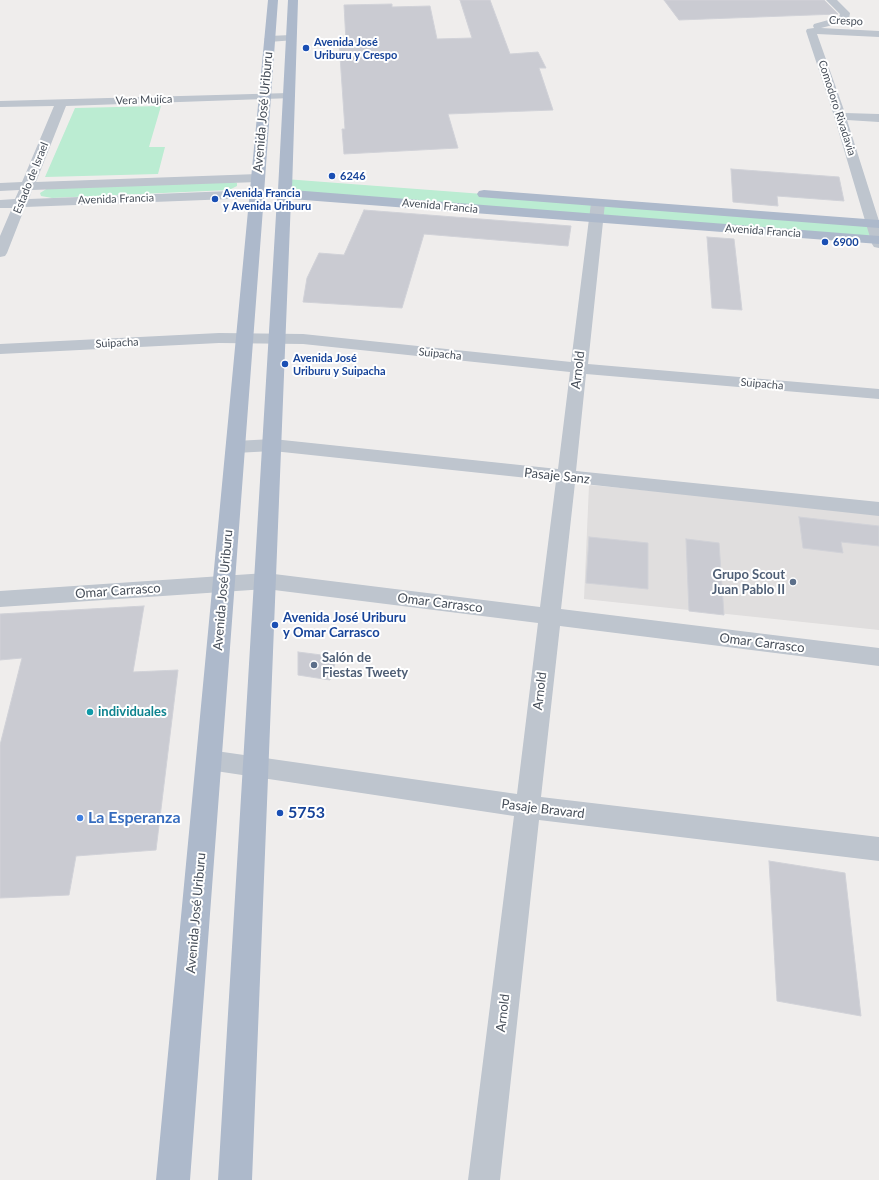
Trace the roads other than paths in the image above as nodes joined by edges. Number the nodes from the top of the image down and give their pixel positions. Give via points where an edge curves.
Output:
1 (273, 0) edge
2 (292, 0) edge
3 (831, 0) edge
4 (811, 31) junction
5 (879, 34) edge
6 (291, 38) junction
7 (269, 39) junction
8 (289, 96) junction
9 (264, 97) junction
10 (62, 102) junction
11 (0, 104) edge
12 (840, 116) junction
13 (879, 118) edge
14 (300, 180) dead end
15 (27, 186) junction
16 (257, 186) junction
17 (0, 187) edge
18 (285, 187) junction
19 (472, 193) dead end
20 (20, 203) junction
21 (598, 203) junction
22 (0, 204) edge
23 (596, 219) junction
24 (876, 224) edge
25 (879, 241) edge
26 (0, 253) edge
27 (244, 338) junction
28 (278, 339) junction
29 (0, 349) edge
30 (578, 368) junction
31 (879, 394) edge
32 (273, 445) junction
33 (235, 447) junction
34 (566, 477) junction
35 (879, 509) edge
36 (266, 581) junction
37 (223, 584) junction
38 (0, 599) edge
39 (549, 617) junction
40 (879, 657) edge
41 (209, 760) junction
42 (256, 766) junction
43 (527, 807) junction
44 (879, 849) edge
45 (173, 1180) edge
46 (235, 1180) edge
47 (484, 1180) edge

1 - 7 main road, Avenida José Uriburu
2 - 6 main road, Avenida José Uriburu
3 - 4 street via 845,13 844,19 820,25
4 - 5 street, Crespo
4 - 12 street, Comodoro Rivadavia
6 - 7 street
6 - 8 main road, Avenida José Uriburu
7 - 9 main road, Avenida José Uriburu
8 - 9 street, Vera Mujíca
8 - 18 main road, Avenida José Uriburu
9 - 10 street, Vera Mujíca
9 - 16 main road, Avenida José Uriburu
10 - 11 street, Vera Mujíca
10 - 15 street, Estado de Israel
12 - 13 street
12 - 24 street, Comodoro Rivadavia
14 - 18 main road, Avenida Francia
15 - 16 street, Avenida Francia
15 - 17 street, Avenida Francia
15 - 20 street, Estado de Israel
16 - 18 main road, Avenida Francia
16 - 20 street, Avenida Francia
16 - 27 main road, Avenida José Uriburu
18 - 23 main road, Avenida Francia
18 - 28 main road, Avenida José Uriburu
19 - 21 main road, Avenida Francia
20 - 22 street, Avenida Francia
20 - 26 street, Estado de Israel
21 - 23 street, Arnold
21 - 24 main road, Avenida Francia
23 - 25 main road, Avenida Francia
23 - 30 street, Arnold
24 - 25 street, Comodoro Rivadavia
27 - 28 street, Suipacha
27 - 29 street, Suipacha
27 - 33 main road, Avenida José Uriburu
28 - 30 street, Suipacha via 303,339
28 - 32 main road, Avenida José Uriburu
30 - 31 street, Suipacha
30 - 34 street, Arnold
32 - 33 street, Pasaje Sanz
32 - 34 street, Pasaje Sanz
32 - 36 main road, Avenida José Uriburu
33 - 37 main road, Avenida José Uriburu
34 - 35 street, Pasaje Sanz
34 - 39 street, Arnold
36 - 37 street, Omar Carrasco
36 - 39 street, Omar Carrasco
36 - 42 main road, Avenida José Uriburu
37 - 38 street, Omar Carrasco
37 - 41 main road, Avenida José Uriburu
39 - 40 street, Omar Carrasco
39 - 43 street, Arnold
41 - 42 street, Pasaje Bravard
41 - 45 main road, Avenida José Uriburu
42 - 43 street, Pasaje Bravard
42 - 46 main road, Avenida José Uriburu
43 - 44 street, Pasaje Bravard
43 - 47 street, Arnold

